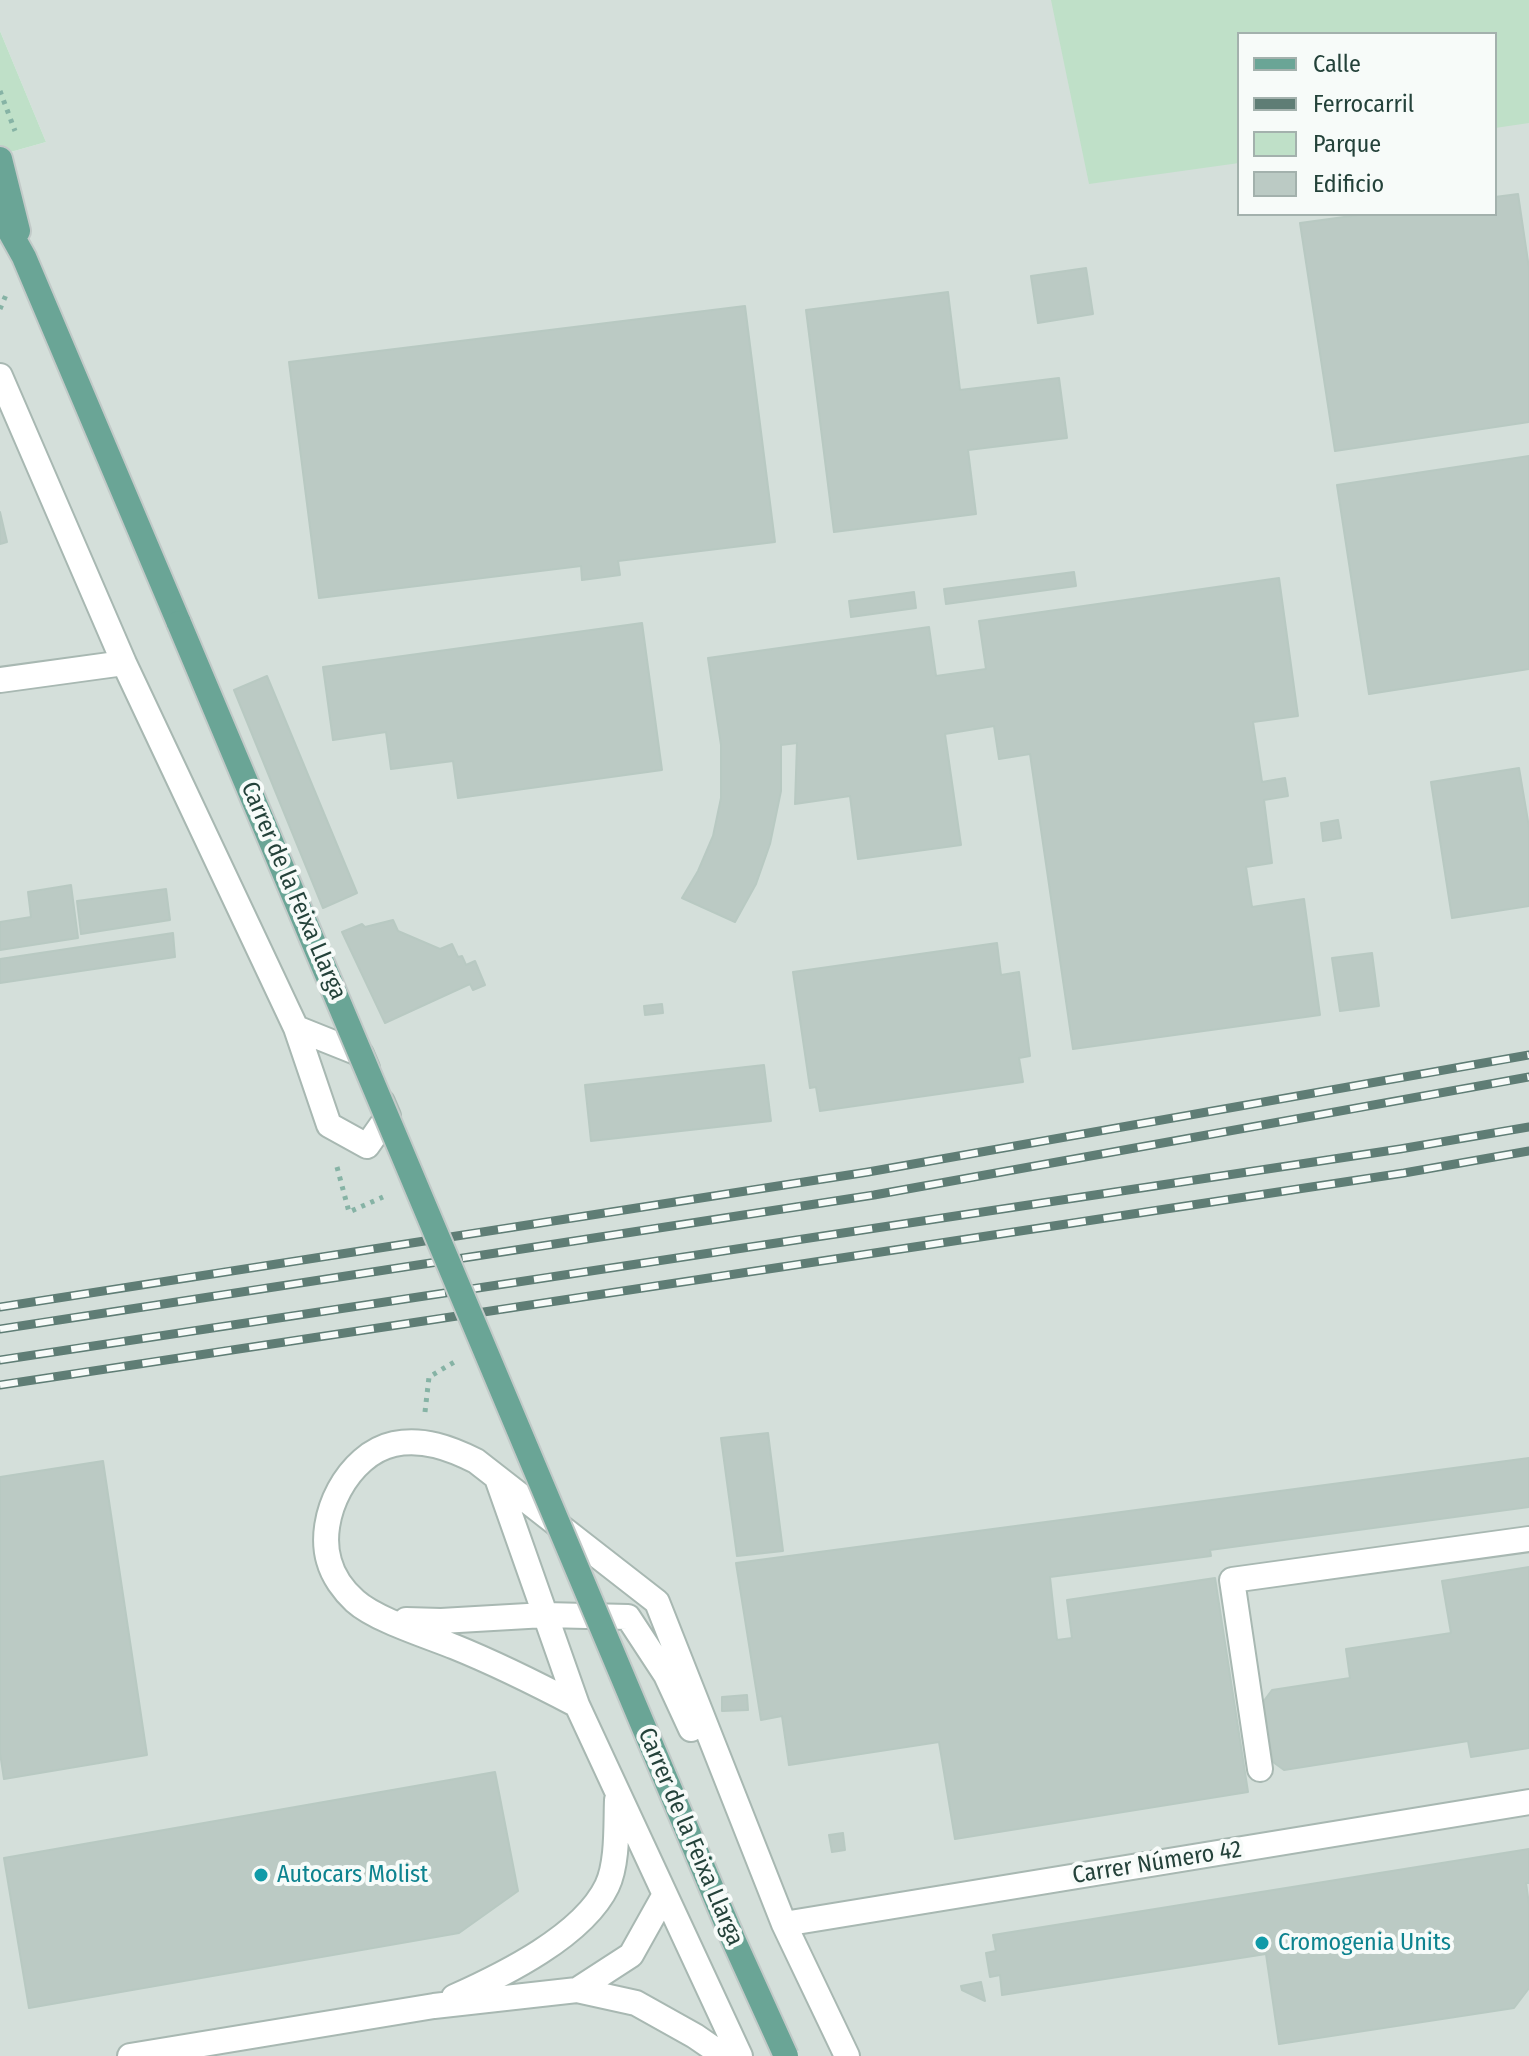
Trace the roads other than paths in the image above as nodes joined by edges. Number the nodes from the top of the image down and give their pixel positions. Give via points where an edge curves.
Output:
1 (0, 159) edge
2 (0, 214) edge
3 (24, 257) junction
4 (0, 376) edge
5 (124, 663) junction
6 (0, 680) edge
7 (296, 1028) junction
8 (497, 1478) junction
9 (1529, 1539) edge
10 (377, 1615) junction
11 (545, 1615) junction
12 (577, 1705) junction
13 (1260, 1769) dead end
14 (617, 1791) junction
15 (1529, 1802) edge
16 (664, 1896) junction
17 (784, 1924) junction
18 (577, 1990) junction
19 (434, 2006) junction
20 (130, 2056) edge
21 (724, 2056) edge
22 (740, 2056) edge
23 (786, 2056) edge
24 (847, 2056) edge

1 - 3 main road, Carrer de la Feixa Llarga
2 - 3 main road, Carrer de la Feixa Llarga
3 - 23 main road, Carrer de la Feixa Llarga, bridge
4 - 5 street
5 - 6 street
5 - 7 street
7 - 7 street, Carrer de la Feixa Llarga via 329,1125 367,1146 388,1116 361,1054
8 - 10 street, Carrer de la Feixa Llarga via 476,1461 422,1442 372,1452 353,1470 328,1516 328,1560 339,1583
8 - 11 street, Carrer de la Feixa Llarga
8 - 17 street, Carrer de la Feixa Llarga via 657,1602
9 - 13 street via 1232,1580
10 - 11 street, Carrer de la Feixa Llarga via 416,1622
10 - 12 street, Carrer de la Feixa Llarga via 508,1668
11 - 12 street, Carrer de la Feixa Llarga
11 - 17 street, Carrer de la Feixa Llarga via 628,1617 666,1675 750,1878
12 - 14 street, Carrer de la Feixa Llarga
14 - 16 street, Carrer de la Feixa Llarga
14 - 19 street via 616,1844 608,1885 579,1922 512,1971
15 - 17 street, Carrer Número 42
16 - 18 street via 631,1955
16 - 22 street, Carrer de la Feixa Llarga
17 - 24 street, Carrer de la Feixa Llarga
18 - 19 street
18 - 21 street via 636,2003
19 - 20 street

